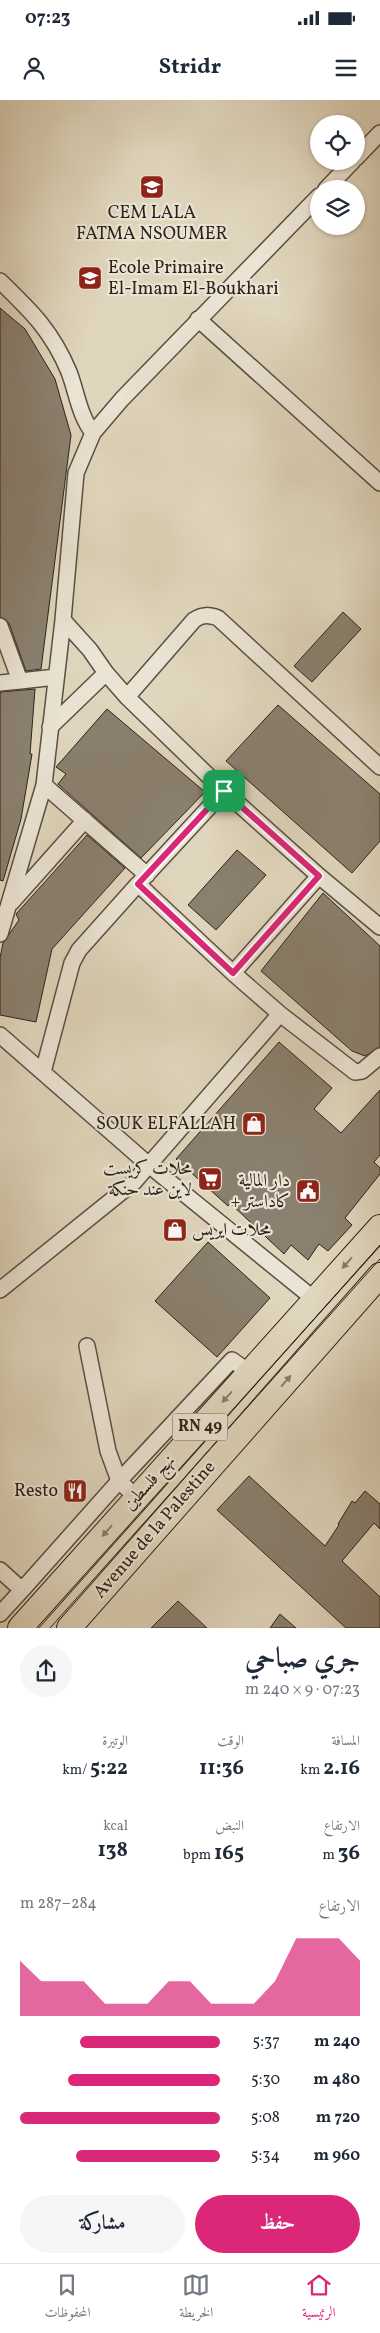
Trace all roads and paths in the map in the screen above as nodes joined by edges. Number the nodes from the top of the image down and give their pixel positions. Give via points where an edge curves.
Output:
1 (380, 133) edge
2 (365, 149) edge
3 (344, 170) edge
4 (335, 180) edge
5 (310, 205) edge
6 (0, 282) edge
7 (198, 319) junction
8 (93, 433) junction
9 (380, 483) edge
10 (62, 620) junction
11 (0, 626) edge
12 (106, 673) junction
13 (56, 676) junction
14 (20, 681) junction
15 (0, 684) edge
16 (127, 697) junction
17 (50, 727) junction
18 (380, 767) edge
19 (44, 785) junction
20 (224, 791) junction
21 (85, 820) junction
22 (319, 876) junction
23 (142, 880) junction
24 (9, 906) junction
25 (380, 926) edge
26 (0, 934) edge
27 (233, 973) junction
28 (280, 1014) junction
29 (0, 1036) edge
30 (380, 1056) edge
31 (43, 1072) junction
32 (150, 1166) junction
33 (380, 1227) edge
34 (380, 1275) edge
35 (0, 1290) edge
36 (314, 1299) junction
37 (87, 1346) dead end
38 (249, 1372) junction
39 (118, 1482) junction
40 (137, 1498) junction
41 (0, 1570) edge
42 (22, 1590) junction
43 (0, 1614) edge
44 (20, 1628) edge
45 (69, 1628) edge

1 - 2 street
3 - 4 street
5 - 7 street
6 - 8 street via 34,314 52,339 68,371 81,412
7 - 8 street
7 - 9 street
8 - 10 street via 76,473
10 - 12 street
10 - 13 street
11 - 14 street
12 - 16 street
12 - 17 street
13 - 14 street
13 - 17 street
14 - 15 street
16 - 18 street via 194,620 210,615 218,618
16 - 20 street
17 - 19 street
19 - 21 street
19 - 24 street
20 - 22 street
20 - 23 street
21 - 23 street
21 - 24 street
22 - 25 street
22 - 27 street
23 - 27 street
23 - 31 street via 79,950 72,963
24 - 26 street
27 - 28 street
28 - 30 street via 355,1072 362,1071
28 - 32 street
29 - 31 street
31 - 32 street
32 - 35 street
32 - 36 street
33 -> 36 main road, نهج فلسطين / RN 49
45 -> 34 main road, Avenue de la Palestine / RN 49
36 - 38 main road, نهج فلسطين / RN 49
37 - 39 street via 108,1451
38 - 39 street via 232,1360
38 -> 40 main road, نهج فلسطين / RN 49
39 - 40 street
39 - 42 street
40 -> 44 main road, نهج فلسطين / RN 49
41 - 42 street
42 - 43 street

